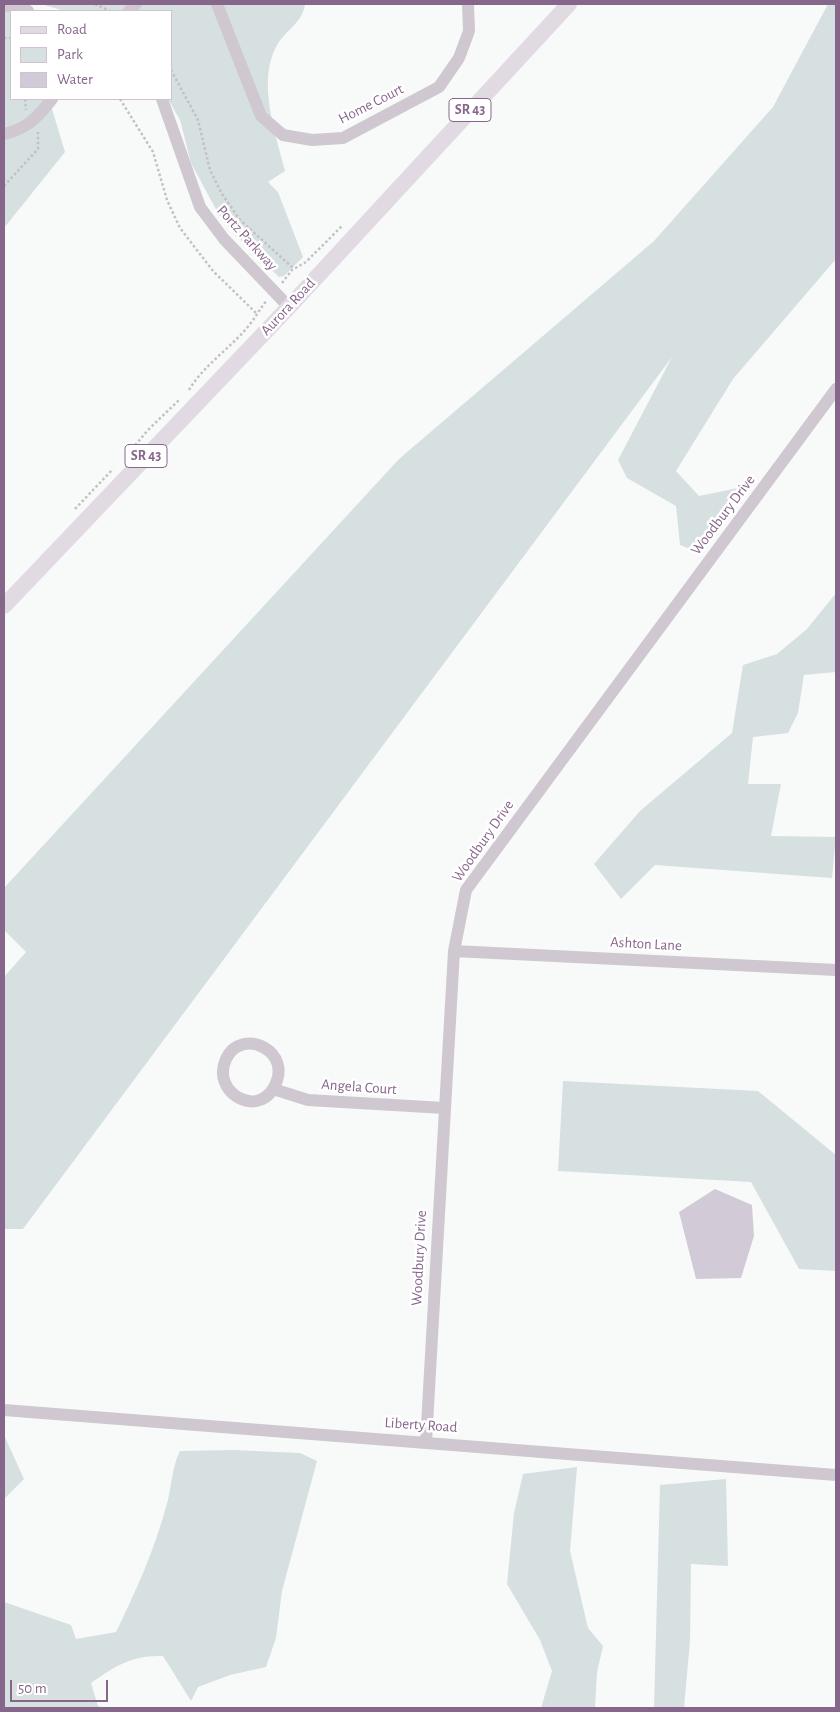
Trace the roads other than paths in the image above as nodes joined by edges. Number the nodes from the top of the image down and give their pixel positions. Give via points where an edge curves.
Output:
1 (216, 4) edge
2 (468, 4) edge
3 (569, 4) edge
4 (11, 5) edge
5 (25, 10) edge
6 (51, 100) edge
7 (162, 100) edge
8 (4, 134) edge
9 (289, 306) junction
10 (836, 389) edge
11 (4, 606) edge
12 (454, 950) junction
13 (836, 970) edge
14 (273, 1089) junction
15 (444, 1108) junction
16 (4, 1410) edge
17 (426, 1442) junction
18 (836, 1475) edge

1 - 2 street, Home Court via 261,116 283,135 312,140 343,138 439,87 459,58 469,31
3 - 9 main road, Aurora Road / SR 43
4 - 5 street
6 - 8 street via 27,126
7 - 9 street, Portz Parkway via 200,208 224,239
9 - 11 main road, Aurora Road / SR 43
10 - 12 street, Woodbury Drive via 466,890
12 - 13 street, Ashton Lane
12 - 15 street, Woodbury Drive
14 - 14 street via 258,1100 248,1101 232,1094 225,1086 222,1072 226,1057 240,1046 264,1047 274,1055 279,1068 278,1081
14 - 15 street, Angela Court via 308,1100
15 - 17 street, Woodbury Drive
16 - 17 street, Liberty Road
17 - 18 street, Liberty Road

